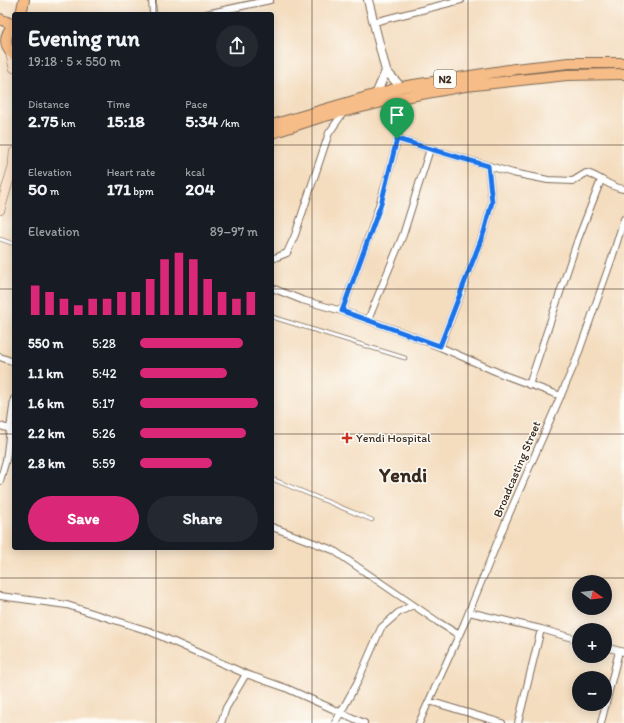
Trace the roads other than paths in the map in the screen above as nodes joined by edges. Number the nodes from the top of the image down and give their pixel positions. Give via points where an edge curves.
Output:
1 (25, 0) edge
2 (152, 0) edge
3 (270, 0) edge
4 (368, 0) edge
5 (461, 0) edge
6 (22, 12) edge
7 (28, 12) edge
8 (153, 12) edge
9 (215, 12) edge
10 (0, 19) edge
11 (374, 22) junction
12 (12, 24) edge
13 (12, 26) edge
14 (3, 36) edge
15 (12, 54) edge
16 (624, 62) edge
17 (386, 71) junction
18 (624, 74) edge
19 (399, 91) junction
20 (377, 92) junction
21 (343, 113) junction
22 (274, 123) edge
23 (274, 132) edge
24 (397, 139) junction
25 (430, 149) junction
26 (488, 166) junction
27 (12, 169) edge
28 (601, 180) junction
29 (624, 189) edge
30 (0, 210) edge
31 (624, 219) edge
32 (0, 239) edge
33 (12, 243) edge
34 (274, 258) edge
35 (274, 289) edge
36 (342, 311) junction
37 (274, 318) edge
38 (368, 320) junction
39 (440, 346) junction
40 (0, 357) edge
41 (405, 358) dead end
42 (12, 361) edge
43 (529, 385) junction
44 (561, 396) junction
45 (0, 426) edge
46 (12, 430) edge
47 (274, 480) edge
48 (0, 481) edge
49 (372, 520) dead end
50 (274, 529) edge
51 (0, 596) edge
52 (413, 605) junction
53 (469, 612) junction
54 (541, 628) junction
55 (459, 635) junction
56 (572, 638) edge
57 (612, 649) edge
58 (622, 652) edge
59 (246, 674) junction
60 (429, 701) junction
61 (341, 712) junction
62 (221, 723) edge
63 (334, 723) edge
64 (364, 723) edge
65 (420, 723) edge
66 (502, 723) edge
67 (518, 723) edge
68 (601, 723) edge

1 - 6 highway
1 - 7 highway
2 - 8 street
3 - 9 street
4 - 11 street
5 - 11 street
10 - 12 highway
11 - 17 street
13 - 14 highway
14 - 15 highway
16 - 19 highway, N2 via 530,67
17 - 19 street
17 - 20 street
18 - 19 highway, N2 via 544,78
19 - 20 highway, N2
19 - 21 highway, N2
19 - 24 street via 402,110
20 - 22 highway, N2
21 - 23 highway, N2 via 321,117
21 - 34 street via 329,133 287,253
24 - 25 street
24 - 36 street via 381,204
25 - 26 street
25 - 38 street via 403,235
26 - 28 street via 548,180 573,181 586,174 595,175
26 - 39 street via 492,202 484,232
27 - 30 main road
28 - 29 street
28 - 43 street via 578,239
31 - 44 street, Broadcasting Street via 588,329
32 - 33 lane
35 - 36 street
36 - 38 street
37 - 41 lane
38 - 39 street
39 - 43 street
40 - 42 street
43 - 44 street
44 - 53 street, Broadcasting Street
45 - 46 street
46 - 48 street
47 - 49 lane
50 - 52 street via 333,550
51 - 59 street via 67,605 149,631
52 - 55 street
52 - 61 street via 398,612 381,628
53 - 54 street
53 - 55 street, Broadcasting Street
54 - 56 street
54 - 67 street
55 - 60 street, Broadcasting Street
57 - 58 street
58 - 68 street
59 - 61 street
59 - 62 street via 226,708
60 - 65 street, Broadcasting Street
60 - 66 street
61 - 63 street
61 - 64 street

